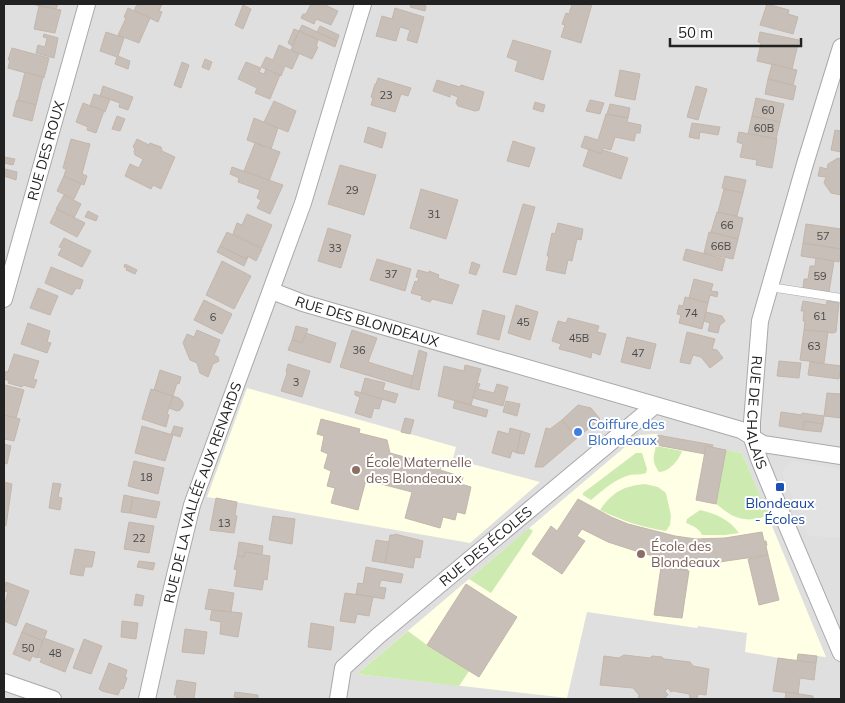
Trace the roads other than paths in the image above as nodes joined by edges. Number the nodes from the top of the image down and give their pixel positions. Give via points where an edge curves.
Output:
1 (87, 4) edge
2 (363, 4) edge
3 (841, 47) edge
4 (770, 287) junction
5 (272, 291) junction
6 (841, 298) edge
7 (4, 299) edge
8 (654, 406) junction
9 (752, 438) junction
10 (841, 456) edge
11 (841, 653) edge
12 (4, 682) edge
13 (53, 699) edge
14 (147, 699) edge
15 (338, 699) edge

1 - 7 street, RUE DES ROUX
2 - 5 street via 303,202
3 - 4 street, RUE DE CHALAIS
4 - 6 lane
4 - 9 street, RUE DE CHALAIS via 760,321
5 - 8 street, RUE DES BLONDEAUX via 303,303
5 - 14 street, RUE DE LA VALLÉE AUX RENARDS via 192,505
8 - 9 street, RUE DES BLONDEAUX via 741,430
8 - 15 street, RUE DES ÉCOLES via 343,668
9 - 10 street, RUE DES BLONDEAUX via 763,444
9 - 11 street, RUE DE CHALAIS
12 - 13 street

